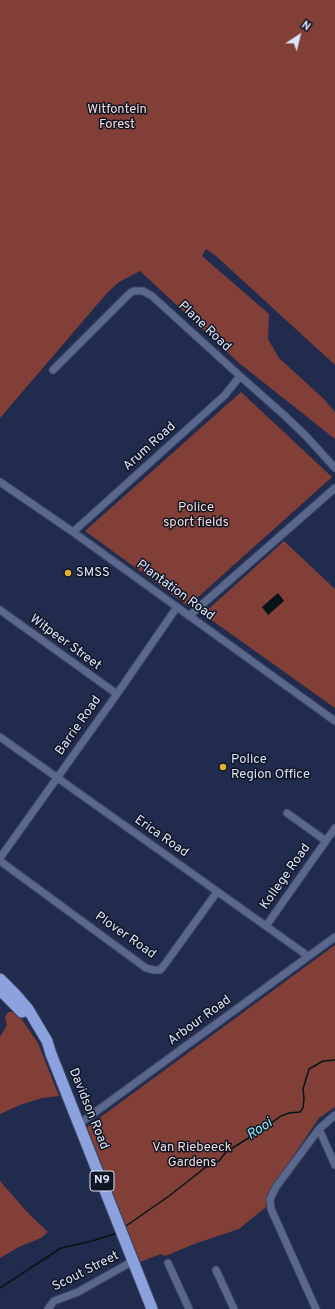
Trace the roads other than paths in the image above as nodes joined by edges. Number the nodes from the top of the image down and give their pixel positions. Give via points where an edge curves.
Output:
1 (53, 370) dead end
2 (240, 376) junction
3 (335, 468) edge
4 (0, 482) edge
5 (335, 488) edge
6 (73, 532) junction
7 (177, 607) junction
8 (0, 610) edge
9 (189, 616) junction
10 (117, 694) junction
11 (335, 721) edge
12 (0, 737) edge
13 (57, 778) junction
14 (287, 813) dead end
15 (335, 828) edge
16 (326, 841) junction
17 (0, 860) edge
18 (217, 892) junction
19 (266, 926) junction
20 (335, 937) edge
21 (308, 956) junction
22 (0, 979) edge
23 (0, 990) edge
24 (50, 1054) junction
25 (335, 1116) edge
26 (79, 1124) junction
27 (319, 1130) junction
28 (335, 1165) edge
29 (133, 1261) junction
30 (168, 1262) dead end
31 (216, 1270) dead end
32 (49, 1307) edge
33 (152, 1309) edge
34 (189, 1309) edge
35 (234, 1309) edge
36 (316, 1309) edge

1 - 2 street, Plane Road via 129,294 138,290 152,296
2 - 3 street, Plane Road via 289,420
2 - 6 street, Arum Road via 225,395
4 - 6 street, Plantation Road
5 - 9 street
6 - 7 street, Plantation Road
7 - 9 street, Plantation Road
7 - 10 street, Barrie Road
8 - 10 street, Witpeer Street
9 - 11 street, Plantation Road
10 - 13 street, Barrie Road
12 - 13 street, Erica Road
13 - 17 street, Barrie Road
13 - 18 street, Erica Road
14 - 16 street, Kollege Road
15 - 16 street, Kollege Road
16 - 19 street, Kollege Road
17 - 18 street, Plover Road via 146,968 154,970 160,970 165,964
18 - 19 street, Erica Road
19 - 21 street, Erica Road
20 - 21 street, Arbour Road
21 - 26 street, Arbour Road
22 - 24 highway, Davidson Road / N9 via 33,1016 46,1037
23 - 24 highway, Davidson Road / N9 via 26,1016
24 - 26 highway, Davidson Road / N9
25 - 27 street
26 - 29 highway, Davidson Road / N9
27 - 28 street
27 - 36 street via 276,1187 270,1199 271,1209
29 - 32 street, Scout Street via 78,1292 54,1301
29 - 33 highway, Davidson Road / N9
30 - 34 street
31 - 35 street

